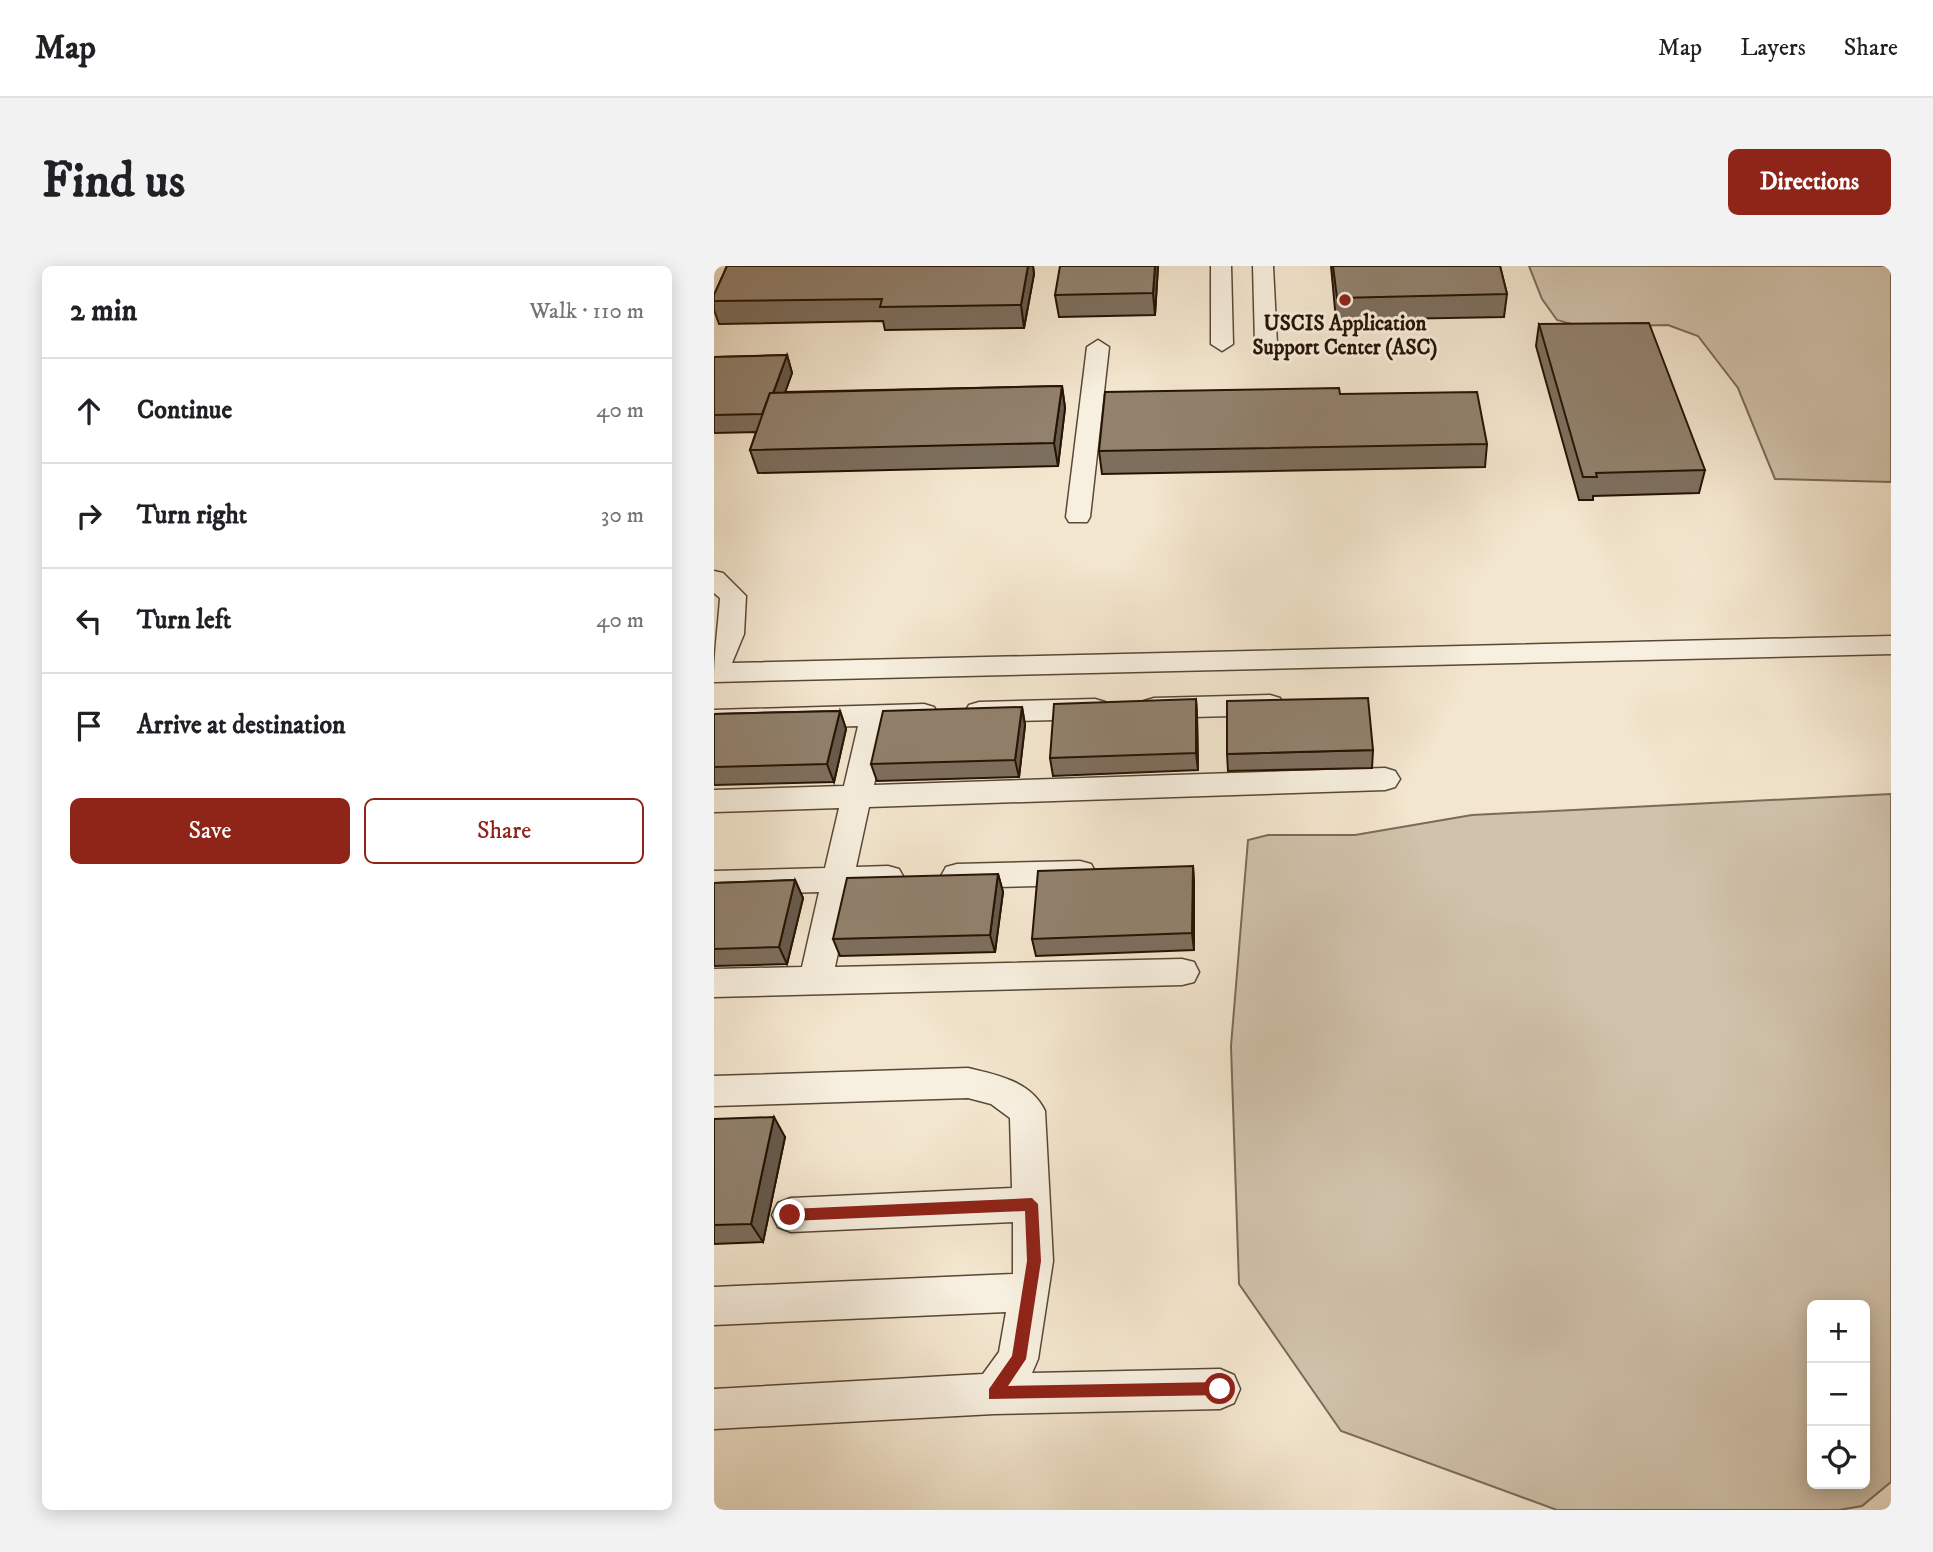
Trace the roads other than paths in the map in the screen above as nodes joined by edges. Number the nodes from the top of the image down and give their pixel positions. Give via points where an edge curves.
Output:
1 (1221, 266) edge
2 (1263, 266) edge
3 (1222, 344) dead end
4 (1266, 344) dead end
5 (1098, 347) dead end
6 (1077, 517) dead end
7 (714, 579) edge
8 (1891, 645) edge
9 (714, 673) edge
10 (1298, 704) edge
11 (875, 715) junction
12 (714, 720) edge
13 (1385, 779) dead end
14 (857, 797) junction
15 (714, 802) edge
16 (1108, 872) edge
17 (838, 880) junction
18 (714, 883) edge
19 (1182, 972) dead end
20 (815, 981) junction
21 (714, 983) edge
22 (714, 1091) edge
23 (1032, 1204) junction
24 (790, 1215) dead end
25 (1029, 1292) junction
26 (714, 1306) edge
27 (1220, 1389) dead end
28 (994, 1394) junction
29 (714, 1409) edge

1 - 3 lane
2 - 4 lane
5 - 6 lane
7 - 9 lane via 733,596 731,634
8 - 9 lane
10 - 11 lane
11 - 12 lane
11 - 14 lane
13 - 14 lane
14 - 15 lane
14 - 17 lane
16 - 17 lane
17 - 18 lane
17 - 20 lane
19 - 20 lane
20 - 21 lane
22 - 23 lane via 968,1083 1001,1091 1027,1111
23 - 24 lane
23 - 25 lane via 1034,1261
25 - 26 lane
25 - 28 lane via 1018,1359
27 - 28 lane
28 - 29 lane

